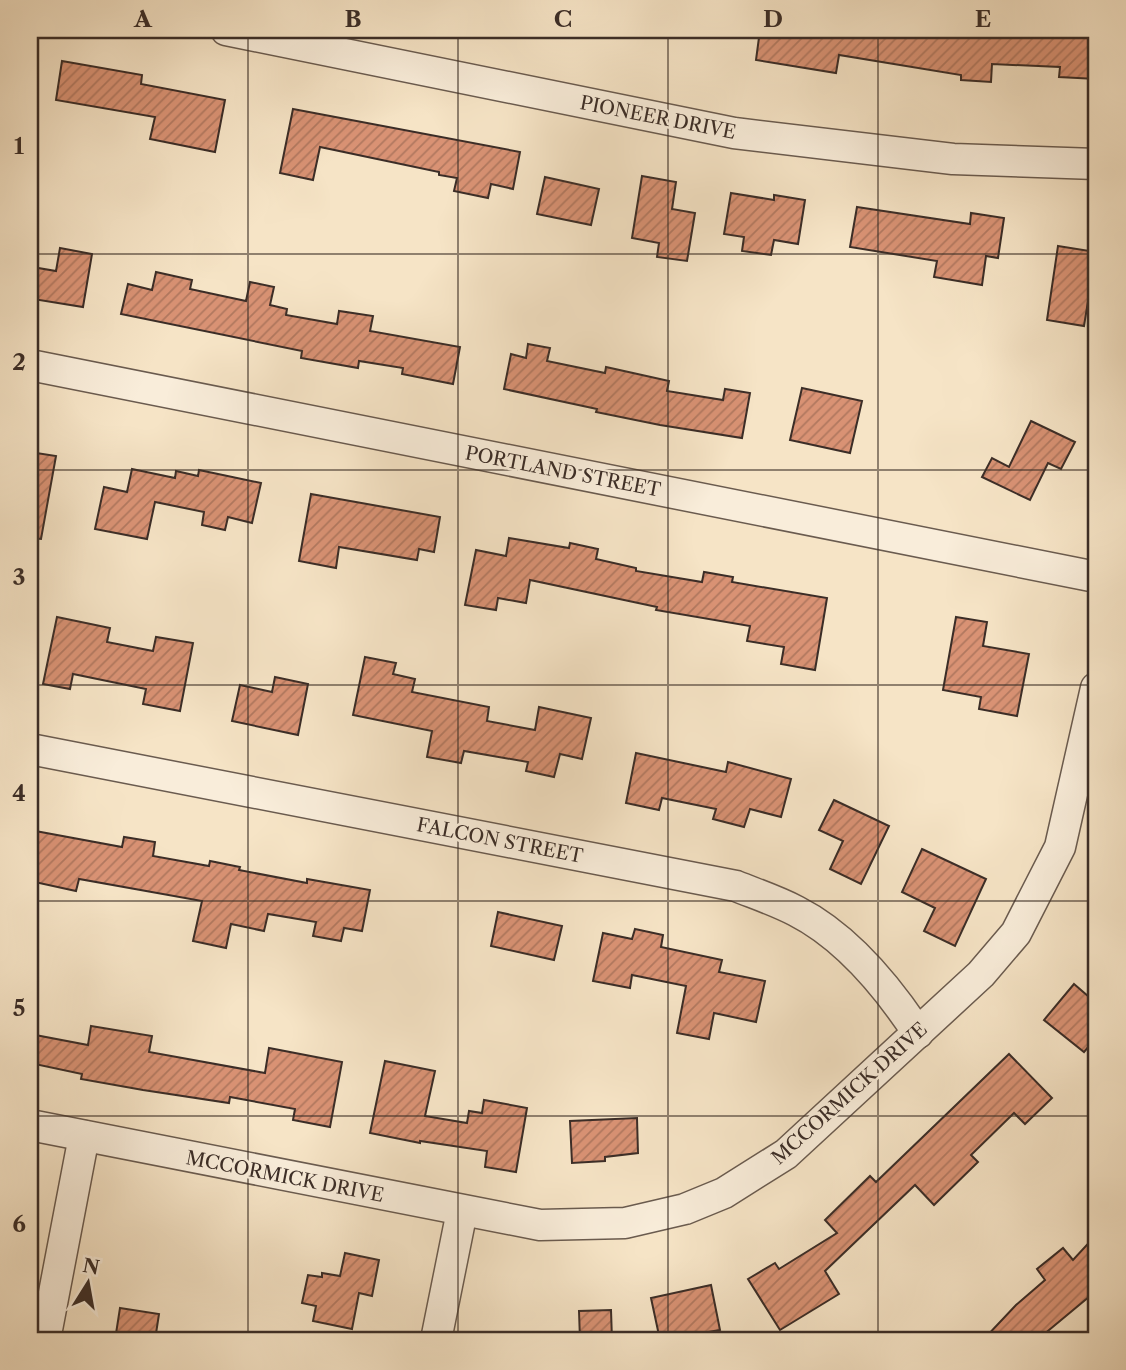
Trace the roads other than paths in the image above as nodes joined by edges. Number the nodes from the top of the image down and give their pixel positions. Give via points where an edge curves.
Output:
1 (226, 30) edge
2 (1096, 164) edge
3 (30, 365) edge
4 (1096, 578) edge
5 (1096, 688) edge
6 (30, 749) edge
7 (918, 1033) junction
8 (30, 1125) edge
9 (84, 1136) junction
10 (462, 1211) junction
11 (45, 1340) edge
12 (436, 1340) edge

1 - 2 street, PIONEER DRIVE via 734,133 953,159
3 - 4 street, PORTLAND STREET
5 - 7 street, MCCORMICK DRIVE via 1060,847 1016,933 981,974
6 - 7 street, FALCON STREET via 736,886 797,911 837,938 893,994
7 - 10 street, MCCORMICK DRIVE via 786,1154 724,1193 685,1209 625,1223 540,1226
8 - 9 street, MCCORMICK DRIVE
9 - 10 street, MCCORMICK DRIVE
9 - 11 street
10 - 12 street

